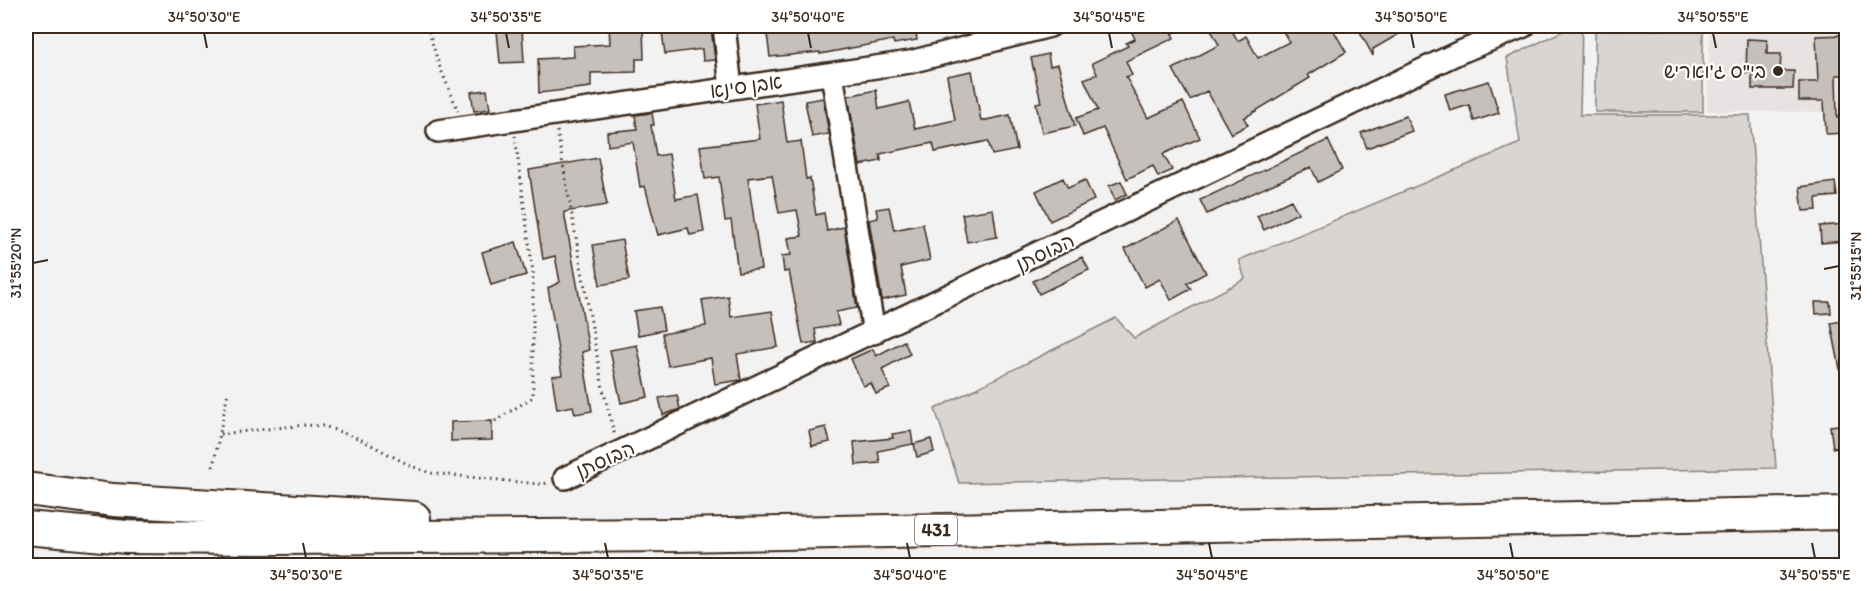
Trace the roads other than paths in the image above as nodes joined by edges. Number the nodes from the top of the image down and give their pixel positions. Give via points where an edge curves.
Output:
1 (724, 26) edge
2 (1518, 26) edge
3 (1041, 27) edge
4 (832, 74) junction
5 (732, 88) junction
6 (438, 131) dead end
7 (874, 333) junction
8 (565, 478) road end
9 (26, 489) edge
10 (1846, 513) edge
11 (26, 528) edge
12 (919, 530) junction

1 - 5 street
2 - 7 street, הבוסתן
3 - 4 street, אבן סינא via 910,62
4 - 5 street, אבן סינא
4 - 7 street
5 - 6 street, אבן סינא
7 - 8 street, הבוסתן
9 - 12 highway via 113,500 424,519
10 - 12 highway, 431
11 - 12 highway, 431 via 127,537 276,538

